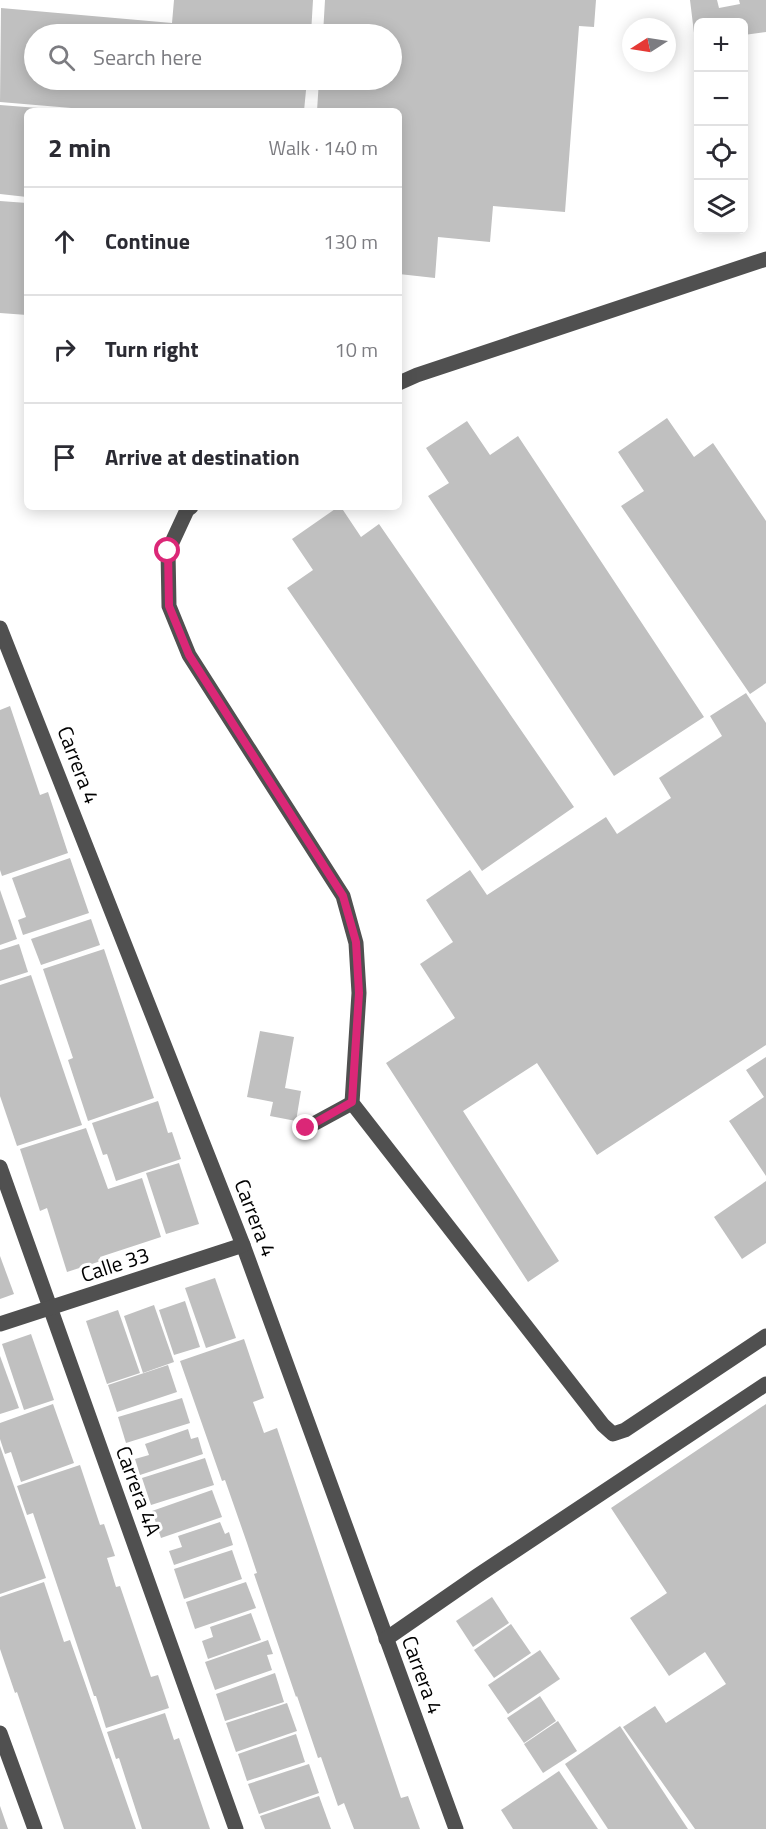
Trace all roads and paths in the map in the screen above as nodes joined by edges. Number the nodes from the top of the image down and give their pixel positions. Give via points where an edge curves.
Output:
1 (766, 259) edge
2 (402, 382) edge
3 (187, 510) edge
4 (1, 635) edge
5 (352, 1102) junction
6 (306, 1128) dead end
7 (0, 1167) edge
8 (243, 1245) junction
9 (50, 1308) junction
10 (0, 1324) edge
11 (766, 1336) edge
12 (766, 1384) edge
13 (386, 1639) junction
14 (0, 1733) edge
15 (35, 1829) edge
16 (236, 1829) edge
17 (456, 1829) edge

1 - 2 street
3 - 5 street via 168,551 169,606 189,655 343,896 356,942 359,993
4 - 8 street, Carrera 4
5 - 6 street
5 - 11 street via 613,1434 625,1430
7 - 9 street, Carrera 4A
8 - 9 street, Calle 33
8 - 13 street, Carrera 4
9 - 10 street, Calle 33
9 - 16 street, Carrera 4A
12 - 13 street
13 - 17 street, Carrera 4
14 - 15 street

